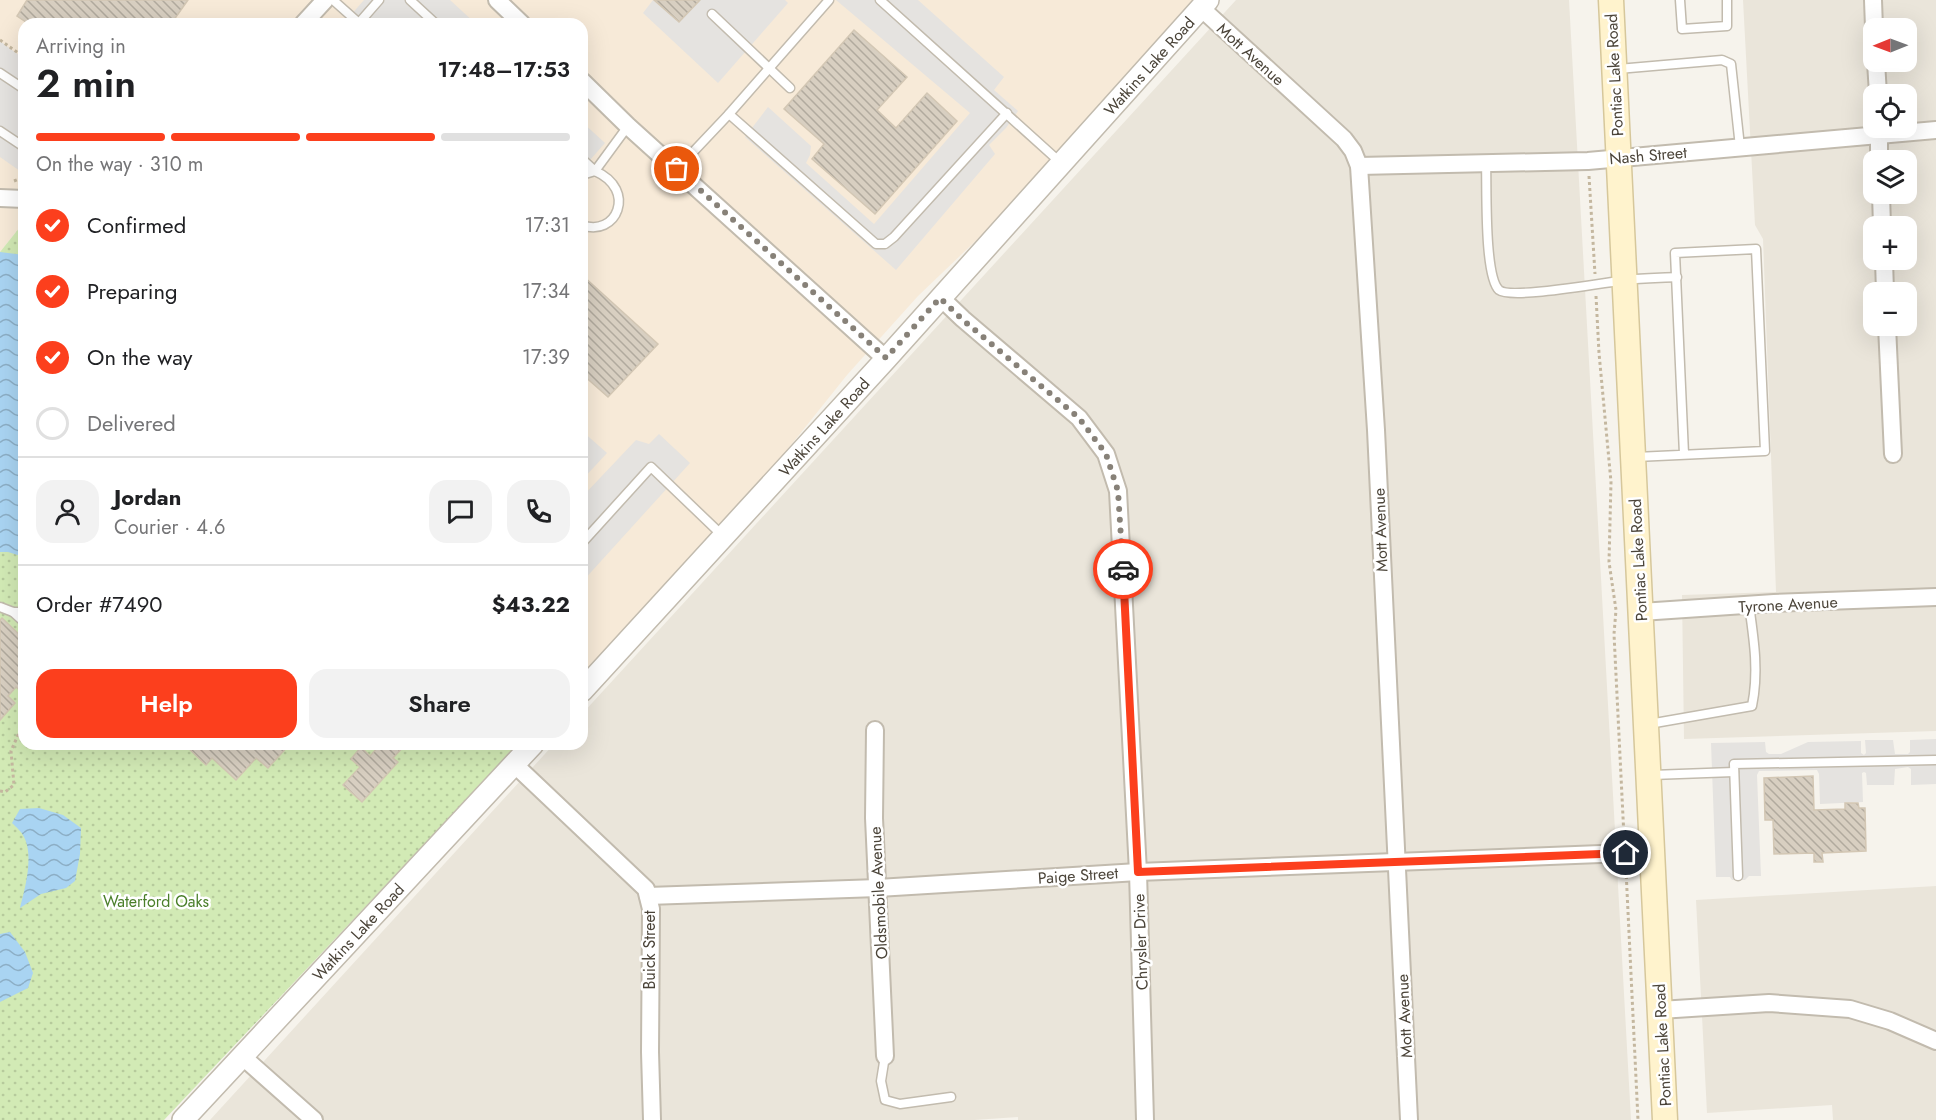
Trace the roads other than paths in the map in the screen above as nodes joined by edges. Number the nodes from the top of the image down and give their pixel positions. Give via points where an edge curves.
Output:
1 (325, 0) edge
2 (333, 0) edge
3 (380, 0) edge
4 (410, 0) edge
5 (497, 0) edge
6 (829, 0) edge
7 (880, 0) edge
8 (1611, 0) edge
9 (1680, 0) edge
10 (1727, 0) edge
11 (1872, 0) edge
12 (1204, 4) edge
13 (712, 14) dead end
14 (308, 18) edge
15 (352, 18) edge
16 (364, 18) edge
17 (430, 18) edge
18 (516, 18) edge
19 (1873, 18) edge
20 (769, 68) junction
21 (1614, 70) junction
22 (0, 73) edge
23 (18, 85) edge
24 (588, 87) edge
25 (790, 88) dead end
26 (1006, 112) junction
27 (729, 114) junction
28 (628, 126) junction
29 (1917, 130) edge
30 (1936, 130) edge
31 (0, 131) edge
32 (1863, 133) edge
33 (18, 143) edge
34 (1740, 147) junction
35 (1618, 158) junction
36 (1062, 163) junction
37 (1486, 163) junction
38 (588, 165) edge
39 (1359, 166) junction
40 (677, 169) junction
41 (595, 171) junction
42 (588, 173) edge
43 (0, 198) edge
44 (18, 200) edge
45 (588, 226) edge
46 (1677, 277) junction
47 (1624, 280) junction
48 (940, 298) junction
49 (1887, 336) edge
50 (886, 358) junction
51 (1684, 454) junction
52 (1893, 454) dead end
53 (1633, 457) junction
54 (588, 536) edge
55 (724, 537) junction
56 (1936, 597) edge
57 (1749, 605) junction
58 (0, 608) edge
59 (13, 612) junction
60 (18, 612) edge
61 (1641, 612) junction
62 (18, 617) edge
63 (588, 684) edge
64 (1646, 725) junction
65 (875, 730) dead end
66 (527, 750) edge
67 (1936, 760) edge
68 (514, 764) junction
69 (1734, 772) junction
70 (1648, 775) junction
71 (1652, 852) junction
72 (1396, 861) junction
73 (1138, 872) junction
74 (1738, 876) dead end
75 (878, 888) junction
76 (648, 896) junction
77 (1660, 1010) junction
78 (1936, 1041) edge
79 (885, 1056) joint
80 (243, 1057) junction
81 (951, 1097) dead end
82 (183, 1120) edge
83 (314, 1120) edge
84 (652, 1120) edge
85 (1145, 1120) edge
86 (1409, 1120) edge
87 (1665, 1120) edge

1 - 14 street
2 - 15 lane
3 - 16 lane
4 - 17 lane
5 - 18 street
6 - 20 lane
7 - 26 lane
8 - 21 main road, Pontiac Lake Road
9 - 10 lane via 1682,29 1727,26
11 - 19 street
12 - 36 street, Watkins Lake Road
12 - 39 street, Mott Avenue via 1346,142
13 - 20 lane
20 - 25 lane
20 - 27 lane
21 - 34 lane via 1722,60 1731,64
21 - 35 main road, Pontiac Lake Road
22 - 23 lane
24 - 28 street
26 - 27 lane via 885,244 876,244
26 - 36 lane
27 - 40 lane
28 - 40 street
28 - 41 lane
29 - 30 street, Nash Street
31 - 33 lane
32 - 34 street, Nash Street
34 - 35 street, Nash Street
35 - 37 street, Nash Street
35 - 47 main road, Pontiac Lake Road
36 - 48 street, Watkins Lake Road
37 - 39 street, Nash Street
37 - 47 lane via 1490,268 1498,289 1520,293
38 - 41 lane
39 - 72 street, Mott Avenue
40 - 50 street
41 - 42 lane
41 - 45 lane via 611,179 619,204 617,212 604,225
43 - 44 street
46 - 47 lane
46 - 51 lane
46 - 51 lane via 1675,253 1756,249 1765,451
47 - 53 main road, Pontiac Lake Road
48 - 50 street, Watkins Lake Road
48 - 73 street, Chrysler Drive via 1079,418 1106,454 1118,491
49 - 52 street
50 - 55 street, Watkins Lake Road
51 - 53 lane
53 - 61 main road, Pontiac Lake Road
54 - 55 lane via 651,467
55 - 63 street, Watkins Lake Road
56 - 57 street, Tyrone Avenue
57 - 61 street, Tyrone Avenue
57 - 64 lane via 1756,660 1752,706
58 - 59 lane
59 - 60 lane
59 - 62 lane
61 - 64 main road, Pontiac Lake Road
64 - 70 main road, Pontiac Lake Road
65 - 75 street, Oldsmobile Avenue
66 - 68 street, Watkins Lake Road
67 - 69 lane via 1734,764
68 - 76 street, Buick Street via 627,869
68 - 80 street, Watkins Lake Road
69 - 70 lane
69 - 74 lane
70 - 71 main road, Pontiac Lake Road
71 - 72 street, Paige Street
71 - 77 main road, Pontiac Lake Road
72 - 73 street, Paige Street
72 - 86 street, Mott Avenue
73 - 75 street, Paige Street
73 - 85 street, Chrysler Drive
75 - 76 street, Paige Street
75 - 79 street, Oldsmobile Avenue
76 - 84 street, Buick Street
77 - 78 street via 1769,1003 1850,1009
77 - 87 main road, Pontiac Lake Road
79 - 81 lane via 881,1081 885,1100 900,1104
80 - 82 street, Watkins Lake Road
80 - 83 street

